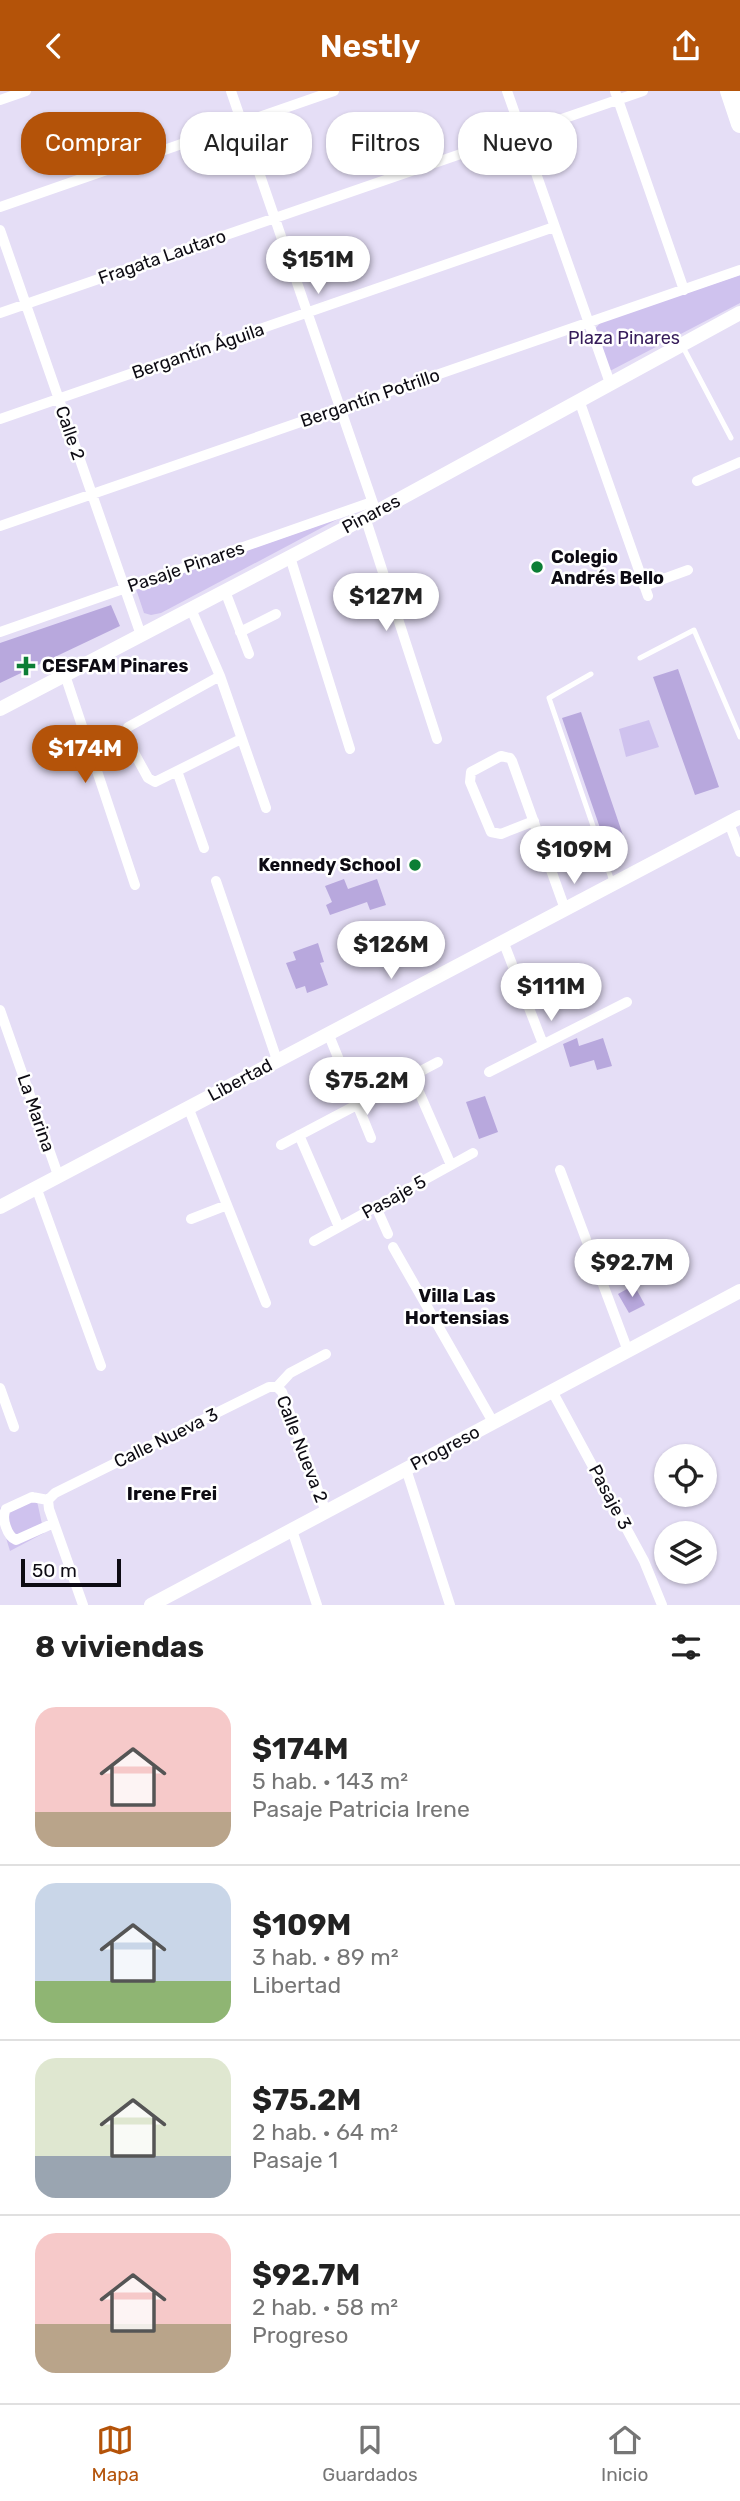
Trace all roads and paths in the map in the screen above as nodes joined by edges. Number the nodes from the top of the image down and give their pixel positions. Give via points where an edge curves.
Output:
1 (26, 91) edge
2 (231, 91) edge
3 (334, 91) edge
4 (507, 91) edge
5 (643, 91) edge
6 (729, 91) edge
7 (738, 91) edge
8 (617, 95) edge
9 (740, 96) edge
10 (0, 100) edge
11 (238, 112) edge
12 (274, 112) edge
13 (514, 112) edge
14 (574, 112) edge
15 (740, 124) edge
16 (180, 145) edge
17 (458, 155) edge
18 (260, 175) edge
19 (536, 175) edge
20 (0, 207) edge
21 (275, 218) junction
22 (554, 227) junction
23 (0, 230) edge
24 (740, 270) edge
25 (684, 290) junction
26 (26, 304) junction
27 (0, 313) edge
28 (307, 313) junction
29 (740, 313) edge
30 (587, 323) junction
31 (681, 344) junction
32 (610, 383) junction
33 (59, 399) junction
34 (579, 400) junction
35 (340, 408) junction
36 (0, 419) edge
37 (732, 438) dead end
38 (740, 461) edge
39 (697, 481) dead end
40 (92, 494) junction
41 (371, 511) junction
42 (0, 526) edge
43 (290, 557) junction
44 (688, 570) dead end
45 (124, 589) junction
46 (225, 591) junction
47 (191, 609) junction
48 (276, 614) dead end
49 (0, 632) edge
50 (240, 632) junction
51 (141, 635) junction
52 (249, 654) dead end
53 (639, 658) dead end
54 (591, 674) dead end
55 (65, 675) junction
56 (219, 676) junction
57 (0, 709) edge
58 (740, 737) edge
59 (241, 739) junction
60 (437, 739) dead end
61 (350, 750) dead end
62 (177, 771) junction
63 (266, 808) dead end
64 (735, 820) edge
65 (534, 821) junction
66 (204, 848) dead end
67 (740, 852) edge
68 (216, 881) dead end
69 (135, 884) dead end
70 (613, 884) junction
71 (565, 909) junction
72 (503, 941) junction
73 (627, 1002) dead end
74 (0, 1010) edge
75 (328, 1033) junction
76 (543, 1044) junction
77 (277, 1060) junction
78 (438, 1062) dead end
79 (489, 1072) dead end
80 (412, 1076) junction
81 (357, 1104) junction
82 (188, 1107) junction
83 (299, 1135) junction
84 (371, 1138) dead end
85 (281, 1145) dead end
86 (473, 1153) dead end
87 (451, 1165) junction
88 (560, 1170) dead end
89 (58, 1175) junction
90 (36, 1187) junction
91 (227, 1205) junction
92 (0, 1207) edge
93 (376, 1207) junction
94 (191, 1219) dead end
95 (340, 1227) junction
96 (388, 1234) dead end
97 (314, 1241) dead end
98 (393, 1247) dead end
99 (739, 1295) edge
100 (266, 1303) dead end
101 (628, 1351) junction
102 (326, 1354) dead end
103 (101, 1366) dead end
104 (277, 1387) junction
105 (0, 1388) edge
106 (552, 1391) junction
107 (493, 1422) junction
108 (14, 1427) dead end
109 (406, 1469) junction
110 (48, 1500) junction
111 (326, 1511) junction
112 (54, 1523) junction
113 (292, 1530) junction
114 (176, 1599) edge
115 (83, 1605) edge
116 (151, 1605) edge
117 (317, 1605) edge
118 (450, 1605) edge
119 (662, 1605) edge

1 - 10 street
2 - 11 street
3 - 12 street
4 - 13 street
5 - 8 street, Fragata Lautaro
6 - 15 main road
7 - 9 lane
8 - 14 street, Fragata Lautaro
8 - 25 street
16 - 20 street
17 - 21 street, Fragata Lautaro
18 - 21 street
19 - 22 street
21 - 26 street, Fragata Lautaro
21 - 28 street
22 - 28 street, Bergantín Águila
22 - 30 street
23 - 26 street, Calle 2
24 - 25 street, Bergantín Potrillo
25 - 30 street, Bergantín Potrillo
26 - 27 street, Fragata Lautaro
26 - 33 street, Calle 2
28 - 33 street, Bergantín Águila
28 - 35 street
29 - 31 street, Pinares
30 - 32 street
30 - 35 street, Bergantín Potrillo
31 - 32 street, Pinares
31 - 37 lane
32 - 34 street, Pinares
33 - 36 street, Bergantín Águila
33 - 40 street, Calle 2
34 - 41 street, Pinares
34 - 44 street via 646,591
35 - 40 street, Bergantín Potrillo
35 - 41 street
38 - 39 street
40 - 42 street, Bergantín Potrillo
40 - 45 street, Calle 2
41 - 43 street, Pinares
41 - 45 street, Pasaje Pinares
41 - 60 street
43 - 46 street, Pinares
43 - 61 street
45 - 49 street, Pasaje Pinares
45 - 51 street, Calle 2
46 - 47 street, Pinares
46 - 50 street
47 - 51 street, Pinares
47 - 56 street
48 - 50 street
50 - 52 street
51 - 55 street, Pinares
53 - 58 lane via 694,630
54 - 70 lane via 549,698
55 - 57 street, Pinares
55 - 69 street
56 - 59 street
56 - 62 street via 127,729 126,738 150,780
59 - 62 street
59 - 63 street
62 - 66 street
64 - 67 street
64 - 70 street, Libertad
65 - 65 street via 510,758 502,756 471,772 470,782 491,832 502,834
65 - 71 street
68 - 77 street
70 - 71 street, Libertad
71 - 72 street, Libertad
72 - 75 street, Libertad
72 - 76 street
73 - 76 street
74 - 89 street, La Marina
75 - 77 street, Libertad
75 - 81 street
76 - 79 street
77 - 82 street, Libertad
78 - 80 street
80 - 81 street
80 - 87 street
81 - 83 street
81 - 84 street
82 - 89 street, Libertad
82 - 91 street
83 - 85 street
83 - 95 street
86 - 87 street, Pasaje 5
87 - 93 street, Pasaje 5
88 - 101 street
89 - 90 street, Libertad
90 - 92 street, Libertad
90 - 103 street
91 - 94 street
91 - 100 street
93 - 95 street, Pasaje 5
93 - 96 street
95 - 97 street, Pasaje 5
98 - 107 street
99 - 101 street, Progreso
101 - 106 street, Progreso
102 - 104 street, Calle Nueva 3 via 285,1375
104 - 110 street, Calle Nueva 3 via 245,1398
104 - 111 street, Calle Nueva 2
105 - 108 street
106 - 107 street, Progreso
106 - 119 street, Pasaje 3 via 644,1561
107 - 109 street, Progreso
109 - 111 street, Progreso
109 - 118 street
110 - 112 street
110 - 112 street, Calle Nueva 3 via 32,1497 4,1511 4,1517 16,1540
111 - 113 street, Progreso
112 - 115 street
113 - 114 street, Progreso
113 - 117 street
114 - 116 street, Progreso

